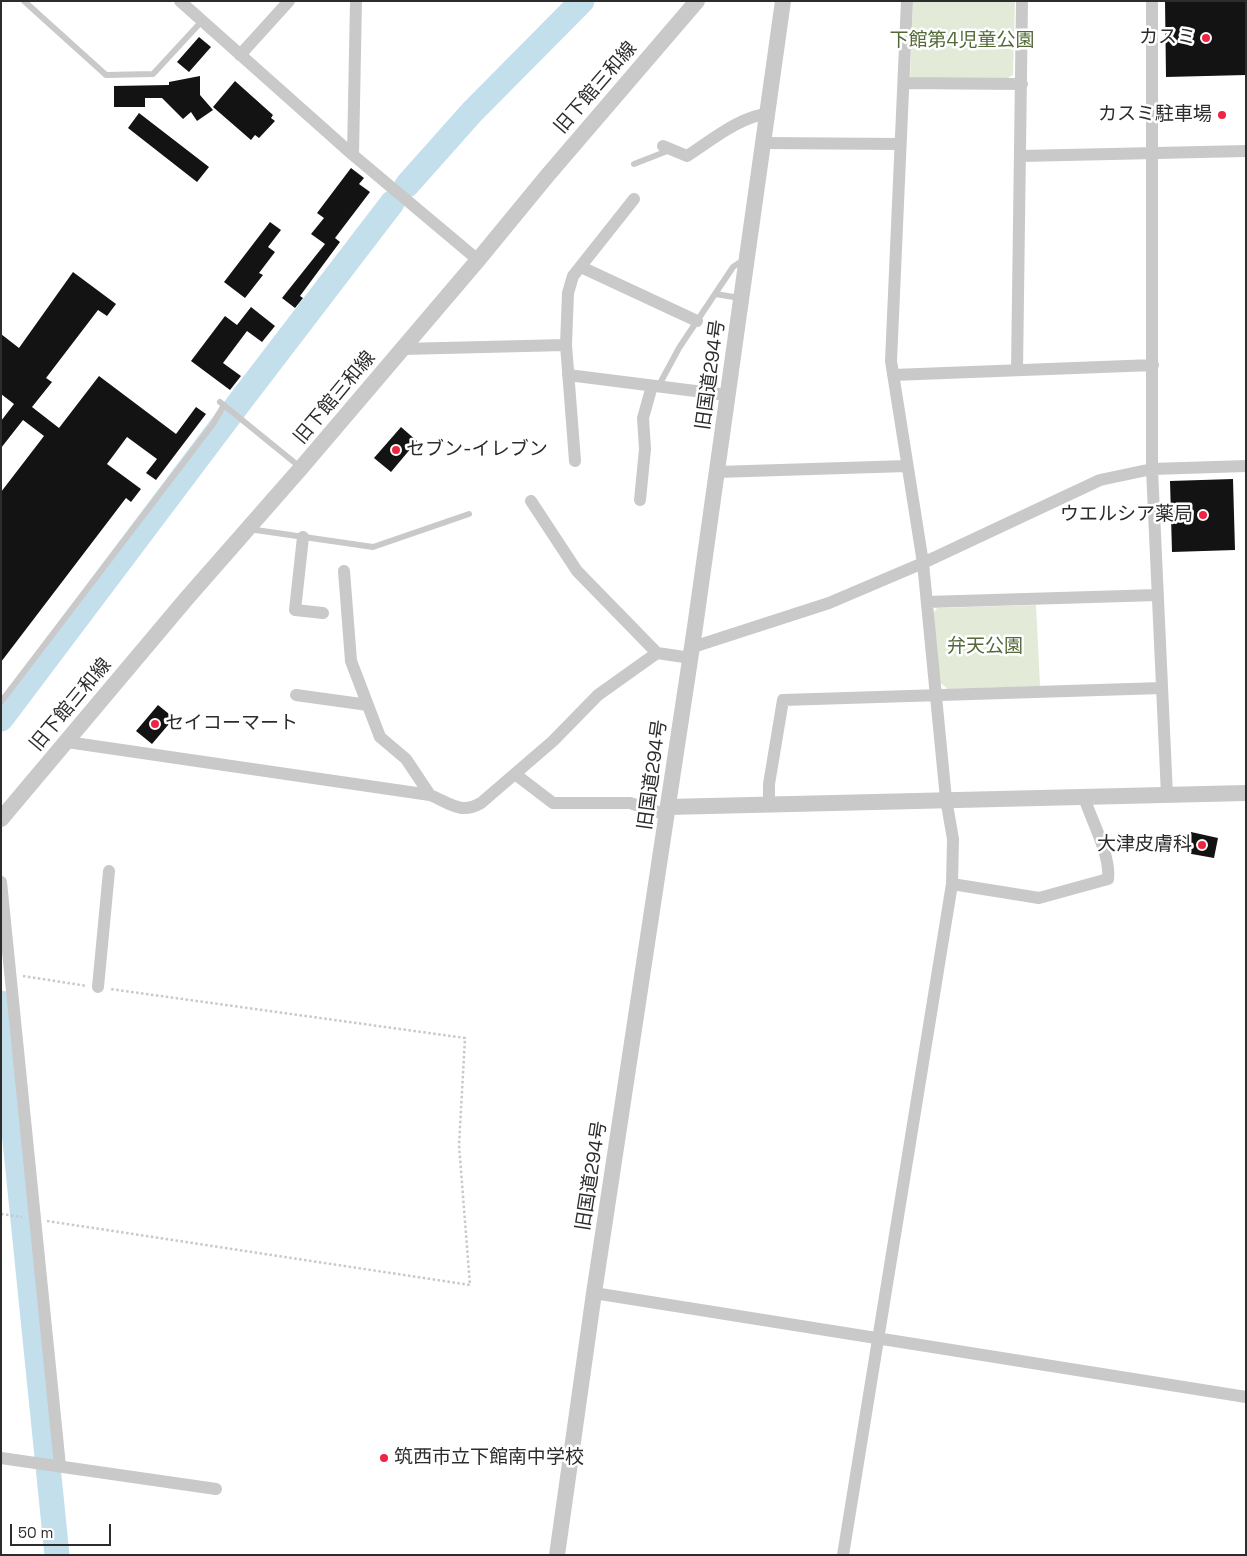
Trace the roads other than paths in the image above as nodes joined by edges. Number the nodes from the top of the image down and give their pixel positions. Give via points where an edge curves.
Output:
1 (24, 1) edge
2 (180, 1) edge
3 (290, 1) edge
4 (356, 1) edge
5 (697, 1) edge
6 (783, 1) edge
7 (907, 1) edge
8 (1022, 1) edge
9 (1152, 1) edge
10 (202, 21) junction
11 (240, 55) junction
12 (904, 84) junction
13 (1022, 84) junction
14 (768, 114) junction
15 (765, 143) junction
16 (900, 144) junction
17 (667, 148) joint
18 (1246, 151) edge
19 (1152, 153) junction
20 (353, 155) junction
21 (1021, 156) junction
22 (634, 164) dead end
23 (634, 199) dead end
24 (478, 260) junction
25 (739, 263) dead end
26 (581, 267) junction
27 (715, 294) junction
28 (734, 297) dead end
29 (697, 321) junction
30 (566, 345) junction
31 (402, 349) junction
32 (1152, 365) junction
33 (1017, 370) junction
34 (568, 375) junction
35 (893, 376) junction
36 (655, 387) junction
37 (728, 395) junction
38 (574, 461) dead end
39 (907, 466) junction
40 (1246, 466) edge
41 (301, 468) junction
42 (1152, 469) junction
43 (717, 472) junction
44 (640, 500) dead end
45 (531, 501) dead end
46 (469, 514) dead end
47 (248, 528) junction
48 (303, 537) junction
49 (923, 563) junction
50 (344, 571) dead end
51 (1158, 595) junction
52 (927, 602) junction
53 (323, 613) dead end
54 (692, 652) junction
55 (657, 654) junction
56 (1162, 688) junction
57 (936, 694) junction
58 (296, 695) dead end
59 (1, 702) edge
60 (368, 705) junction
61 (67, 742) junction
62 (515, 774) junction
63 (1246, 793) edge
64 (430, 795) junction
65 (1167, 795) junction
66 (1084, 797) junction
67 (946, 799) junction
68 (769, 804) junction
69 (668, 811) junction
70 (1, 819) edge
71 (109, 871) dead end
72 (1, 882) edge
73 (952, 884) junction
74 (98, 987) road end
75 (594, 1293) junction
76 (877, 1338) junction
77 (1246, 1397) edge
78 (1, 1458) edge
79 (60, 1466) junction
80 (216, 1489) dead end
81 (557, 1555) edge
82 (843, 1555) edge

1 - 10 lane via 106,75 153,74
2 - 10 street
3 - 11 street
4 - 20 street
5 - 24 street, 旧下館三和線
6 - 14 street, 旧国道294号
7 - 12 street
8 - 13 street
9 - 19 street
10 - 11 street
11 - 20 street
12 - 13 street
12 - 16 street
13 - 21 street
14 - 15 street, 旧国道294号
14 - 17 street via 735,126 687,156
15 - 16 street
15 - 37 street, 旧国道294号
16 - 35 street
17 - 22 lane
18 - 19 street
19 - 21 street
19 - 32 street
20 - 24 street
21 - 33 street
23 - 26 street
24 - 31 street, 旧下館三和線
25 - 27 lane
26 - 29 street
26 - 30 street via 568,292
27 - 28 lane
27 - 29 lane
29 - 36 lane
30 - 31 street
30 - 34 street
31 - 41 street, 旧下館三和線
32 - 33 street
32 - 42 street
33 - 35 street
34 - 36 street
34 - 38 street
35 - 39 street
36 - 37 street
36 - 44 street via 643,418 645,449
37 - 43 street, 旧国道294号
39 - 43 street
39 - 49 street
40 - 42 street
41 - 47 street, 旧下館三和線
41 - 59 lane via 224,405 213,424
42 - 49 street via 1100,480
42 - 51 street
43 - 54 street, 旧国道294号
45 - 55 street via 577,571
46 - 48 lane via 373,547
47 - 48 lane
47 - 61 street, 旧下館三和線
48 - 53 street via 295,610
49 - 52 street
49 - 54 street via 829,603
50 - 60 street via 351,661
51 - 52 street
51 - 56 street
52 - 57 street
54 - 55 street
54 - 69 street, 旧国道294号
55 - 62 street via 598,695
56 - 57 street
56 - 65 street
57 - 67 street
57 - 68 street via 783,700 769,784
58 - 60 street
60 - 64 street via 380,737 406,759
61 - 64 street
61 - 70 street, 旧下館三和線
62 - 64 street via 472,808 458,809
62 - 69 street via 553,803 630,803
63 - 65 street
65 - 66 street
66 - 67 street
66 - 73 street via 1107,859 1108,879 1040,898
67 - 68 street
67 - 73 street via 953,839
68 - 69 street
69 - 75 street, 旧国道294号
71 - 74 street
72 - 79 street
73 - 76 street
75 - 76 street
75 - 81 street, 旧国道294号
76 - 77 street
76 - 82 street
78 - 79 street
79 - 80 street

